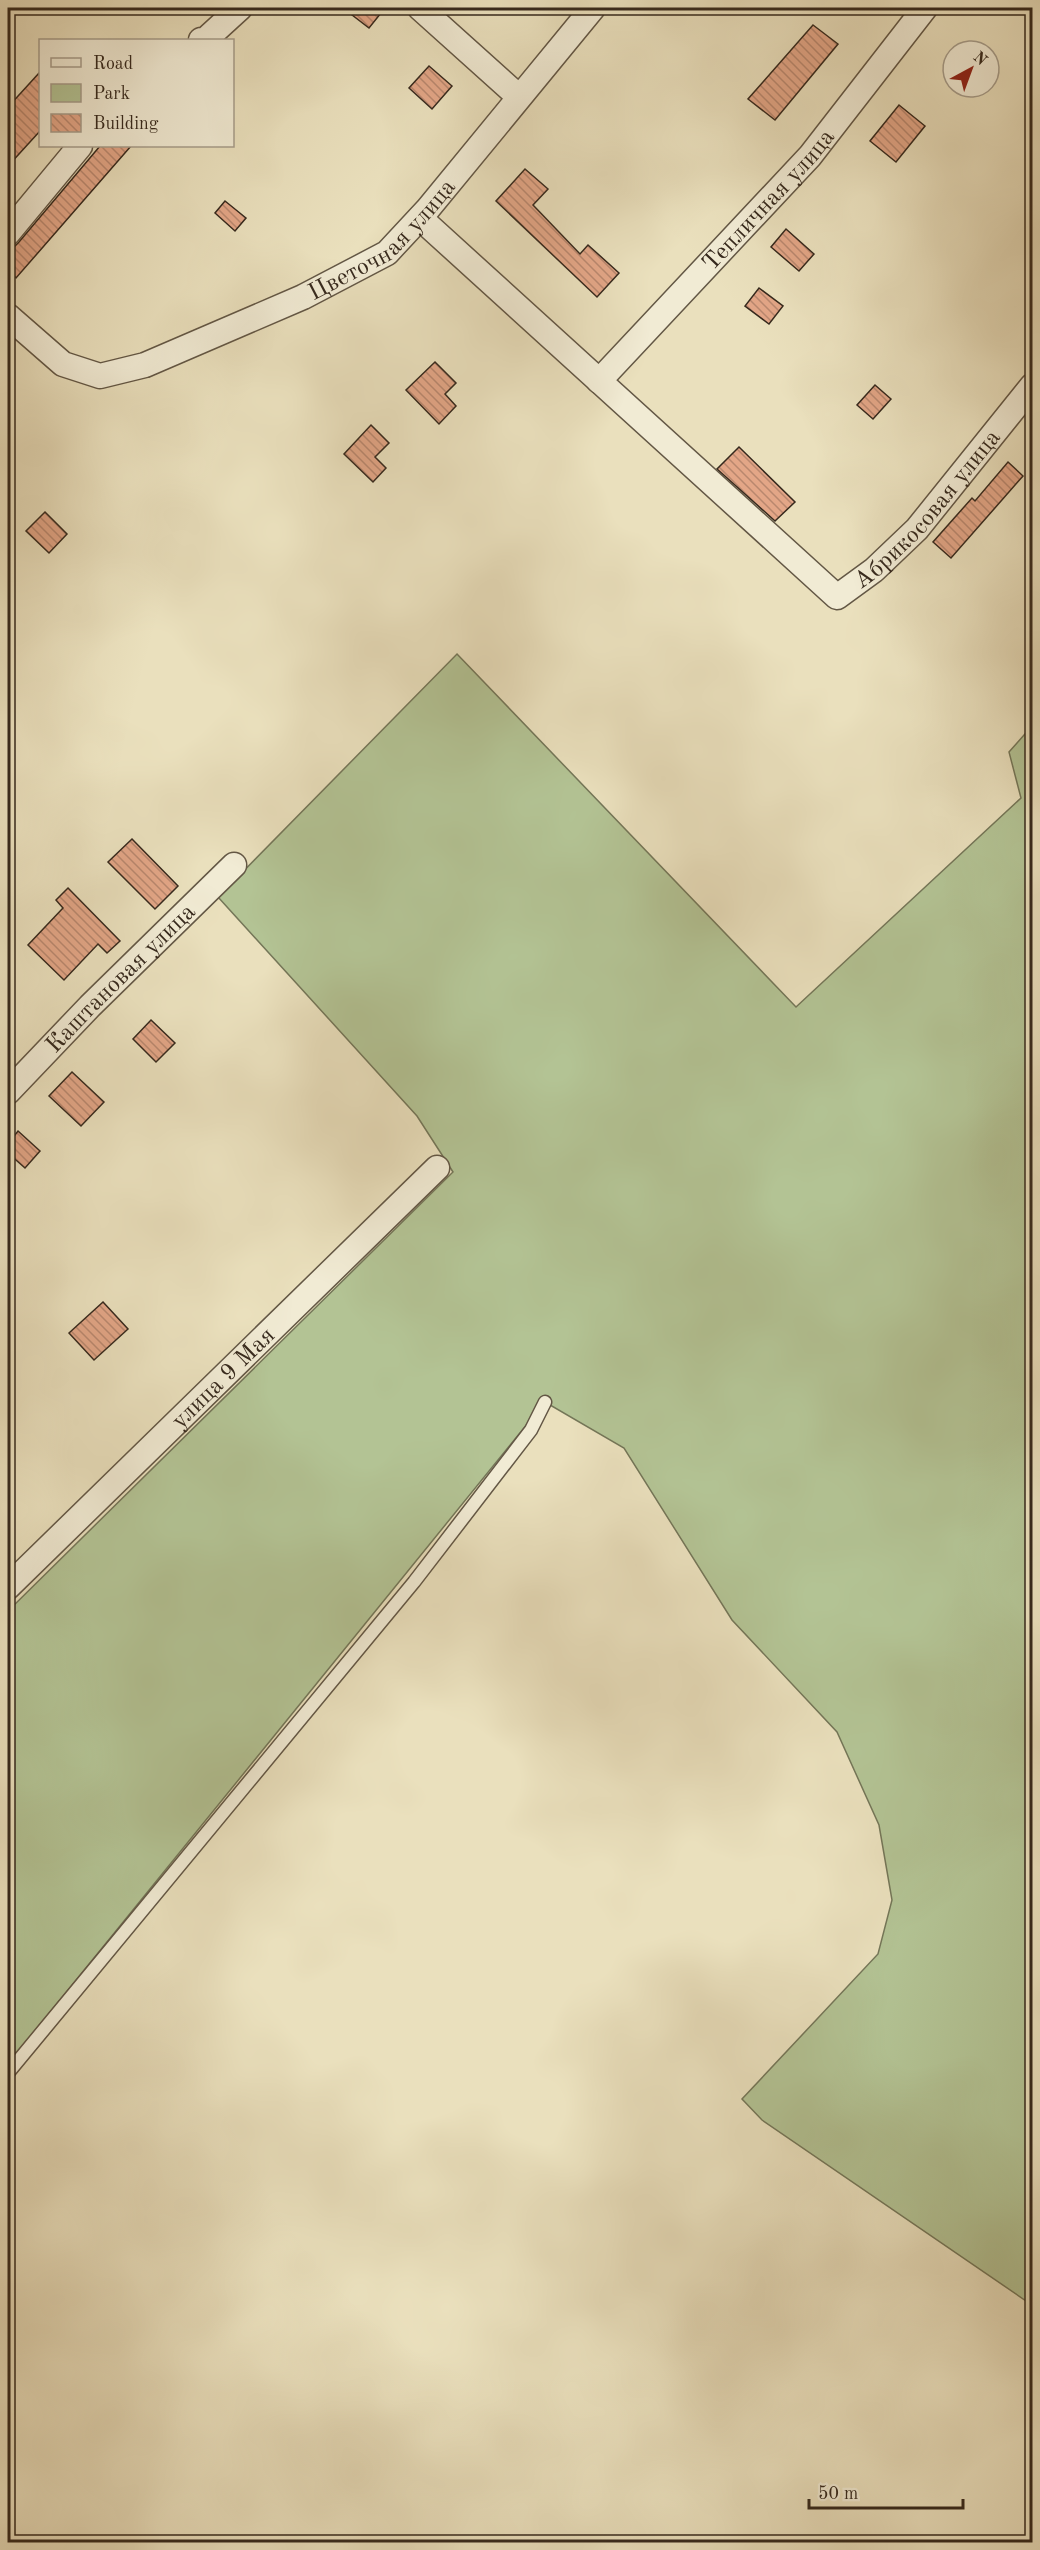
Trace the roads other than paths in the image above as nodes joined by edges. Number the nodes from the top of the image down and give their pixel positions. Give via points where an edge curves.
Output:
1 (240, 8) edge
2 (420, 8) edge
3 (593, 8) edge
4 (924, 8) edge
5 (206, 39) edge
6 (519, 97) junction
7 (79, 147) edge
8 (420, 218) junction
9 (8, 233) edge
10 (8, 316) edge
11 (599, 381) junction
12 (1032, 386) edge
13 (234, 865) dead end
14 (8, 1092) edge
15 (437, 1168) dead end
16 (545, 1402) dead end
17 (8, 1587) edge
18 (8, 2073) edge

1 - 5 street
2 - 6 street
3 - 6 street, Цветочная улица
4 - 11 street, Тепличная улица via 810,156
6 - 8 street, Цветочная улица
7 - 9 street
8 - 10 street, Цветочная улица via 387,253 303,297 145,365 100,376 63,364
8 - 11 street
11 - 12 street, Абрикосовая улица via 837,597 874,570 917,528
13 - 14 street, Каштановая улица
15 - 17 street, улица 9 Мая
16 - 18 lane via 531,1430 414,1582

